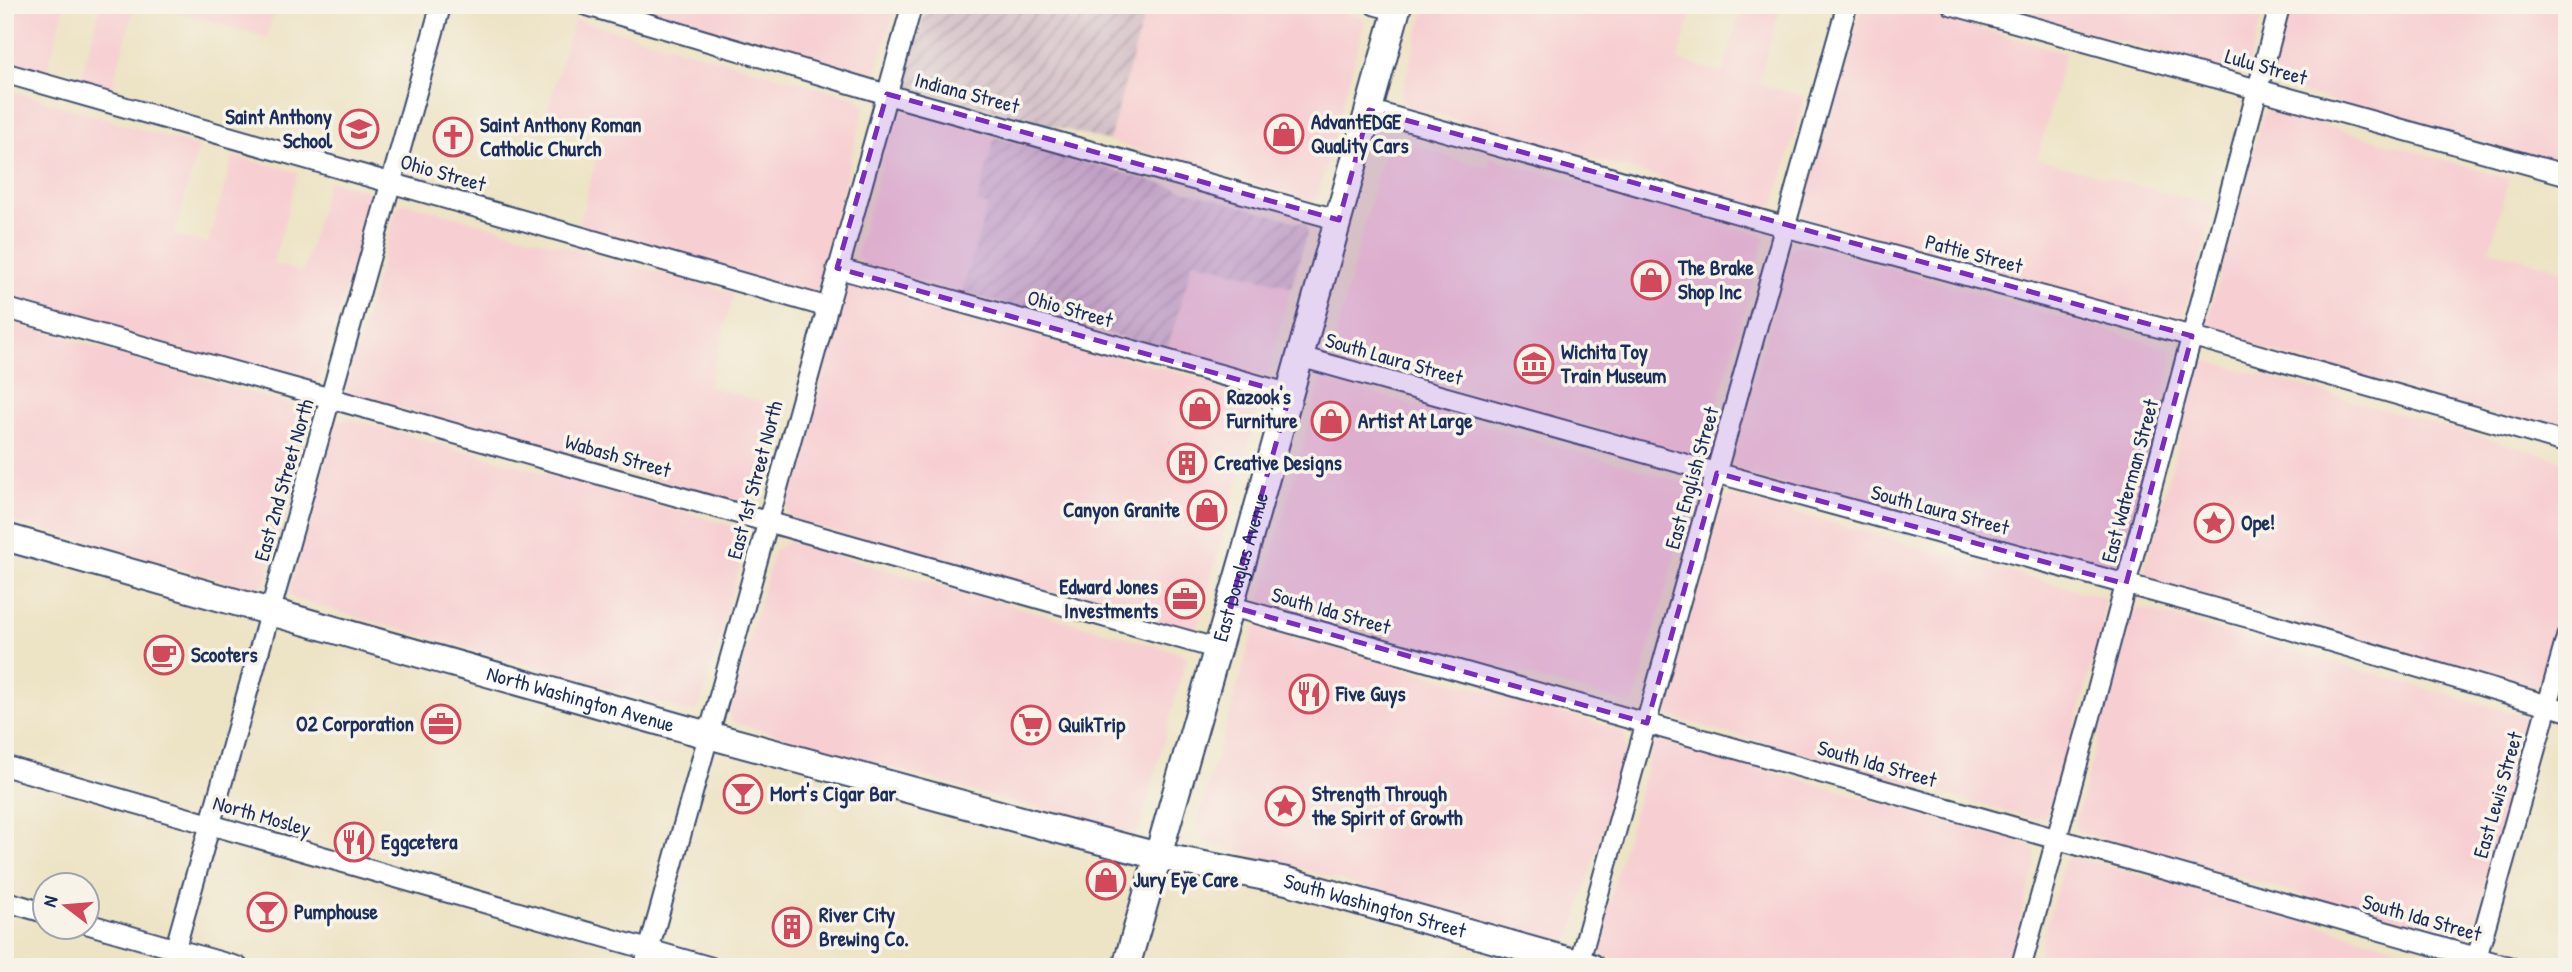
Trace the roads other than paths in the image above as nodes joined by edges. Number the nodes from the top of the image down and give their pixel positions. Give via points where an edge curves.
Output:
1 (441, 5) edge
2 (585, 5) edge
3 (912, 5) edge
4 (1847, 5) edge
5 (1952, 5) edge
6 (2280, 5) edge
7 (1390, 7) edge
8 (5, 73) edge
9 (2258, 88) junction
10 (887, 94) junction
11 (1369, 110) junction
12 (2567, 175) edge
13 (392, 182) junction
14 (1339, 219) junction
15 (1786, 227) junction
16 (838, 268) junction
17 (827, 307) junction
18 (5, 308) edge
19 (2192, 337) junction
20 (1301, 357) junction
21 (1290, 394) junction
22 (332, 398) junction
23 (2567, 443) edge
24 (1717, 473) junction
25 (766, 523) junction
26 (5, 537) edge
27 (2126, 584) junction
28 (1230, 606) junction
29 (269, 612) junction
30 (2567, 636) edge
31 (1218, 649) junction
32 (2557, 708) edge
33 (1647, 723) junction
34 (709, 735) junction
35 (5, 766) edge
36 (209, 825) junction
37 (2057, 837) junction
38 (1157, 856) junction
39 (5, 901) edge
40 (32, 909) edge
41 (102, 930) edge
42 (172, 958) edge
43 (646, 958) edge
44 (2475, 962) edge
45 (1585, 965) edge
46 (238, 967) edge
47 (710, 967) edge
48 (1126, 967) edge
49 (2021, 967) edge
50 (2510, 967) edge

1 - 13 street, East 2nd Street North
2 - 10 street, Indiana Street
3 - 10 street, East 1st Street North
4 - 15 street, East English Street
5 - 9 street, Lulu Street
6 - 9 street, East Waterman Street
7 - 11 main road, East Douglas Avenue
8 - 13 street, Ohio Street
9 - 12 street, Lulu Street
9 - 19 street, East Waterman Street
10 - 14 street, Indiana Street
10 - 16 street, East 1st Street North
11 - 14 main road, East Douglas Avenue
11 - 15 street, Pattie Street
13 - 17 street, Ohio Street
13 - 22 street, East 2nd Street North
14 - 20 main road, East Douglas Avenue
15 - 19 street, Pattie Street
15 - 24 street, East English Street
16 - 17 street, East 1st Street North
16 - 21 street, Ohio Street
17 - 25 street, East 1st Street North
18 - 22 street, Wabash Street
19 - 23 street, Pattie Street
19 - 27 street, East Waterman Street
20 - 21 main road, East Douglas Avenue
20 - 24 street, South Laura Street
21 - 28 main road, East Douglas Avenue
22 - 25 street, Wabash Street
22 - 29 street, East 2nd Street North
24 - 27 street, South Laura Street
24 - 33 street, East English Street
25 - 31 street, Wabash Street
25 - 34 street, East 1st Street North
26 - 29 main road, North Washington Avenue
27 - 32 street, South Laura Street
27 - 37 street, East Waterman Street
28 - 31 main road, East Douglas Avenue
28 - 33 street, South Ida Street
29 - 34 main road, North Washington Avenue
29 - 36 street, East 2nd Street North
30 - 32 street, East Lewis Street
31 - 38 main road, East Douglas Avenue
32 - 44 street, East Lewis Street
33 - 37 street, South Ida Street
33 - 45 street, East English Street
34 - 38 main road, North Washington Avenue
34 - 43 street, East 1st Street North
35 - 36 street, North Mosley
36 - 42 street, East 2nd Street North
36 - 43 street, North Mosley
37 - 44 street, South Ida Street
37 - 49 street, East Waterman Street
38 - 45 main road, South Washington Street via 1287,881
38 - 48 main road, East Douglas Avenue
39 - 40 street
41 - 42 street
42 - 46 street
43 - 47 street, North Mosley
44 - 50 street, South Ida Street

